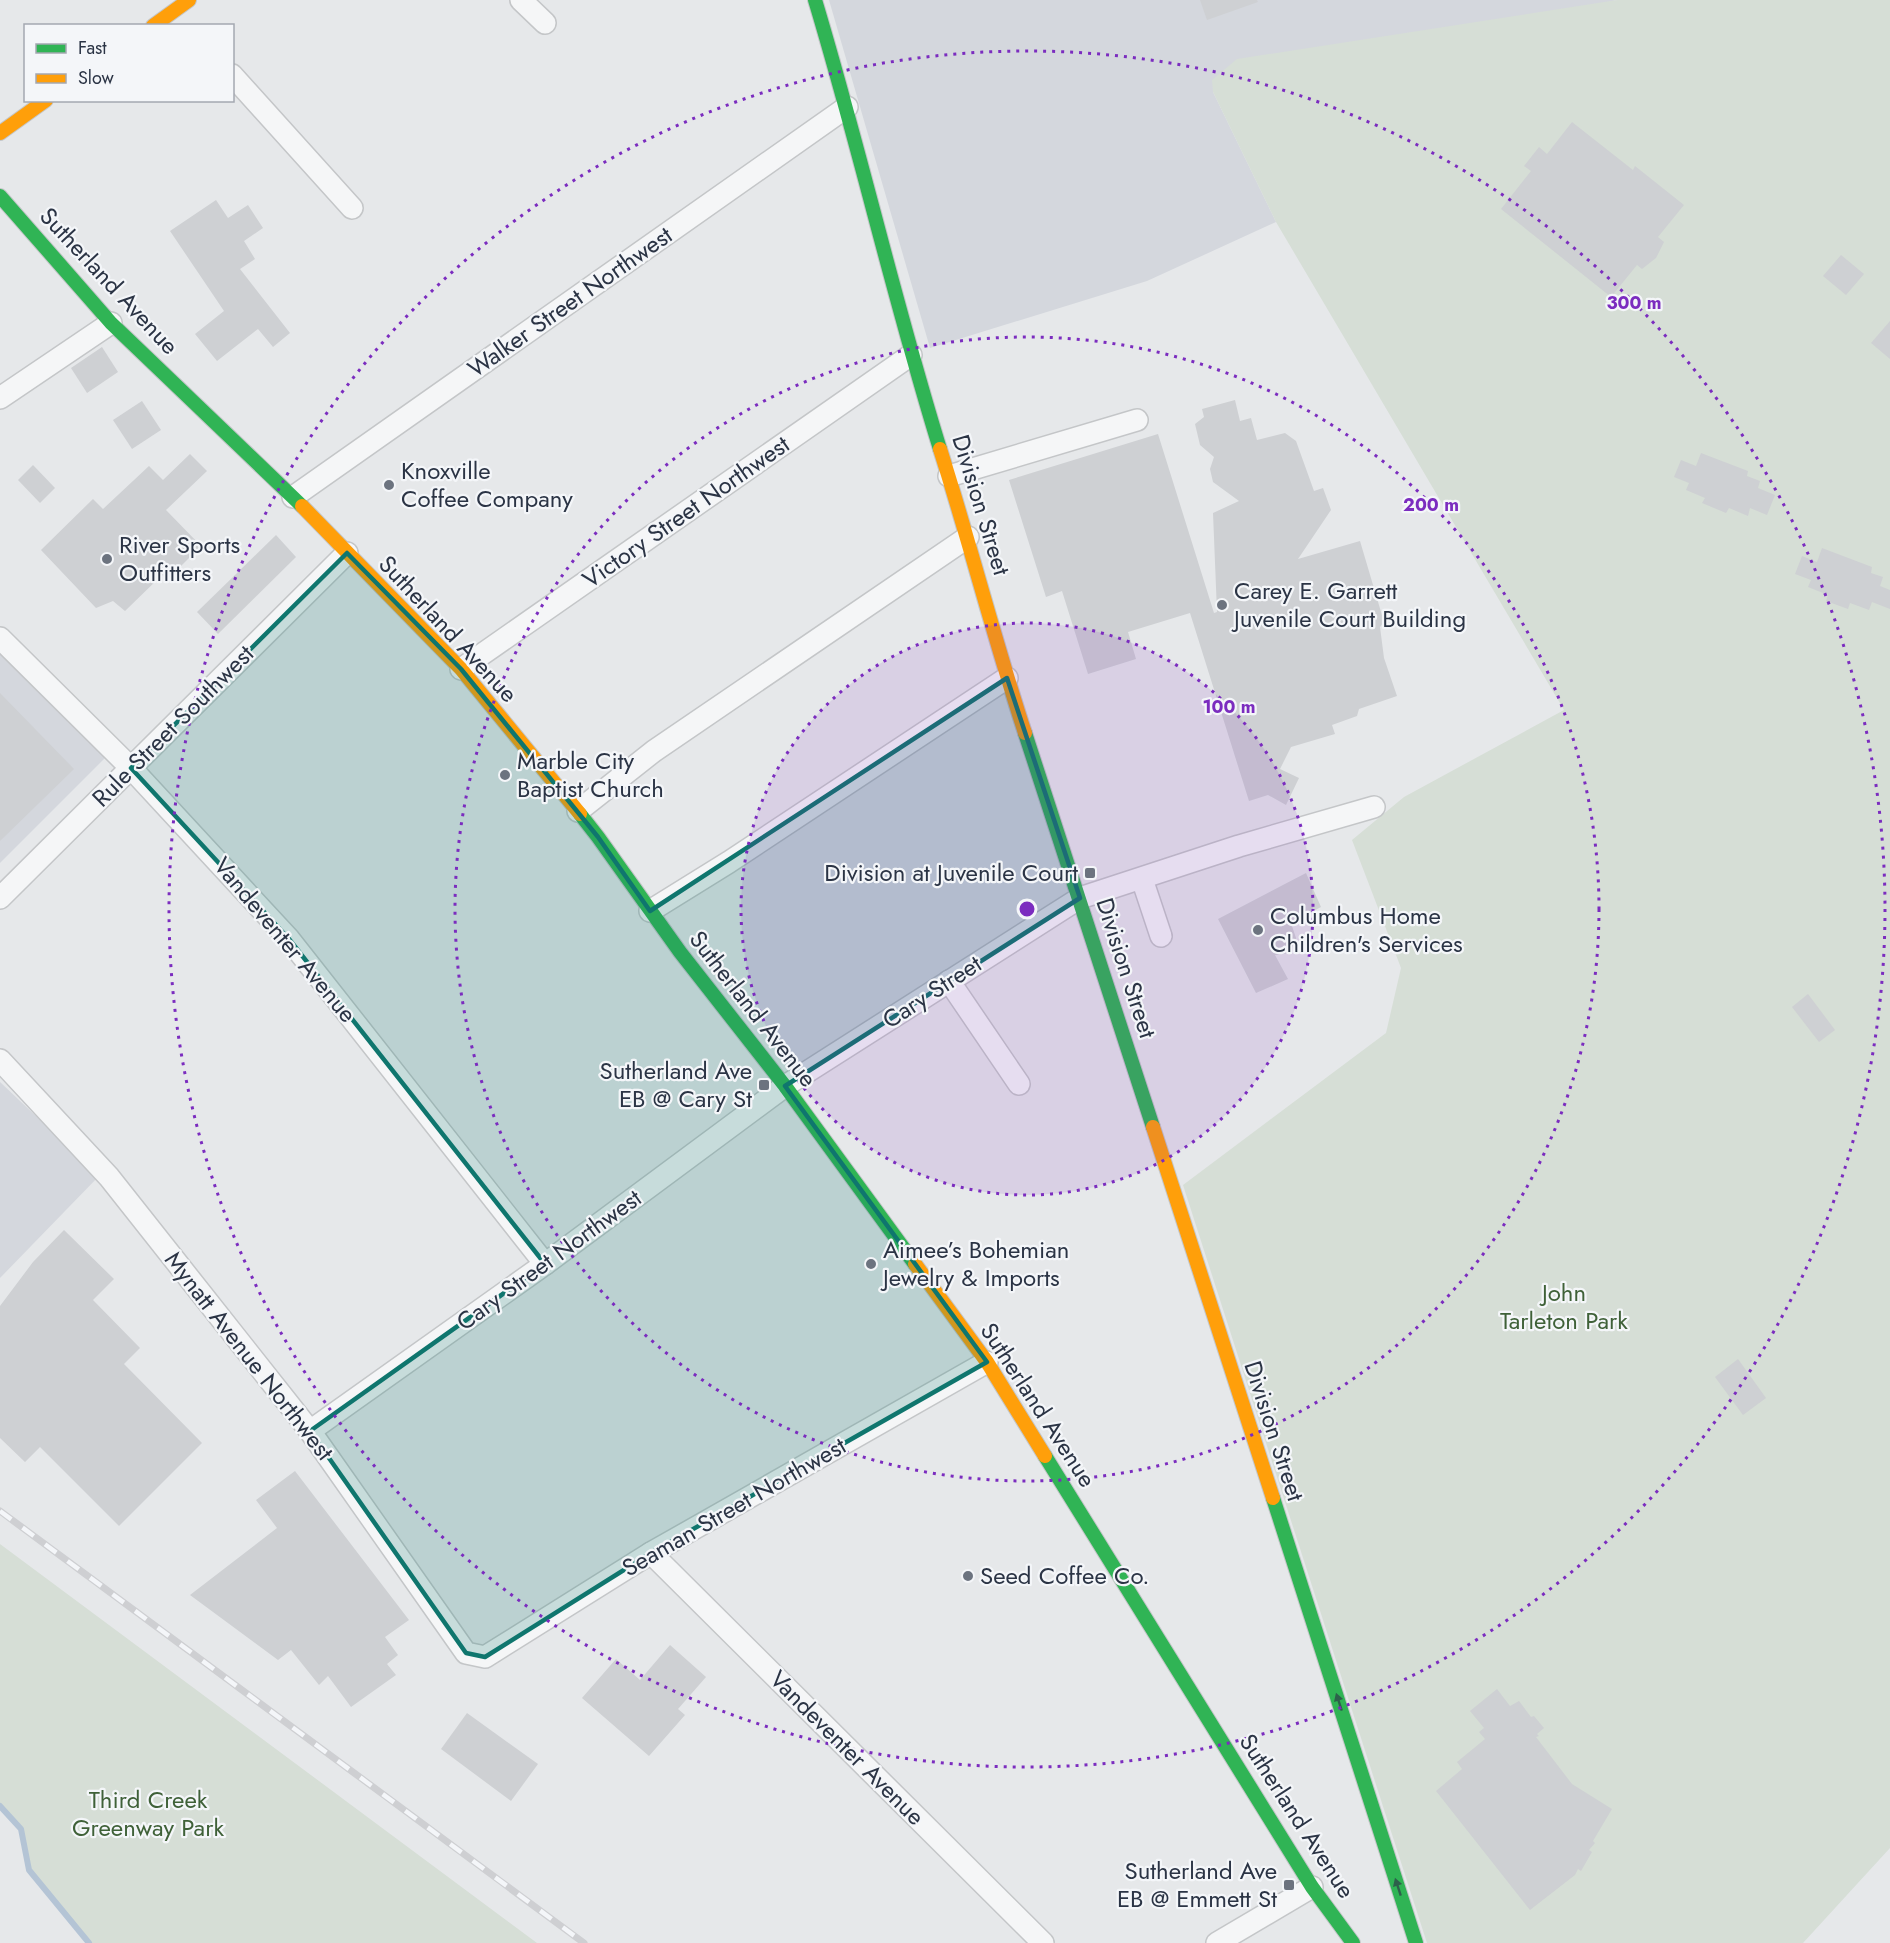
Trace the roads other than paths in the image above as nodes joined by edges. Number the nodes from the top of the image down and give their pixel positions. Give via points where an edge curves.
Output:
1 (521, 0) edge
2 (815, 0) edge
3 (179, 9) edge
4 (545, 23) dead end
5 (156, 24) edge
6 (234, 77) edge
7 (43, 102) edge
8 (847, 107) junction
9 (0, 133) edge
10 (0, 196) edge
11 (352, 208) dead end
12 (111, 323) junction
13 (911, 355) junction
14 (0, 398) edge
15 (1137, 420) dead end
16 (949, 476) junction
17 (293, 497) junction
18 (968, 537) junction
19 (347, 553) junction
20 (0, 638) edge
21 (461, 669) junction
22 (1007, 678) junction
23 (131, 768) junction
24 (1374, 807) dead end
25 (578, 811) junction
26 (1142, 879) junction
27 (0, 898) edge
28 (1080, 898) junction
29 (650, 911) junction
30 (1161, 936) dead end
31 (949, 981) junction
32 (0, 1060) edge
33 (1019, 1084) dead end
34 (785, 1086) junction
35 (545, 1264) junction
36 (987, 1362) junction
37 (310, 1431) junction
38 (651, 1553) junction
39 (485, 1657) joint
40 (1312, 1887) junction
41 (1042, 1943) edge
42 (1217, 1943) edge
43 (1353, 1943) edge
44 (1416, 1943) edge

1 - 4 street
2 - 8 street, Division Street
3 - 5 street
6 - 11 street
7 - 9 street
8 - 13 street, Division Street
8 - 17 street, Walker Street Northwest
10 - 12 street, Sutherland Avenue
12 - 14 street
12 - 17 street, Sutherland Avenue
13 - 16 street, Division Street
13 - 21 street, Victory Street Northwest
15 - 16 street
16 - 18 street, Division Street
17 - 19 street, Sutherland Avenue
18 - 22 street, Division Street
18 - 25 street via 654,751
19 - 21 street, Sutherland Avenue
19 - 23 street, Rule Street Southwest
20 - 23 street, Vandeventer Avenue
21 - 25 street, Sutherland Avenue
22 - 28 street, Division Street
22 - 29 street
23 - 27 street, Rule Street Southwest
23 - 35 street, Vandeventer Avenue via 289,939
24 - 26 street, Cary Street
25 - 29 street, Sutherland Avenue
26 - 28 street, Cary Street
26 - 30 street
28 - 31 street, Cary Street
44 -> 28 street, Division Street
29 - 34 street, Sutherland Avenue
31 - 33 street
31 - 34 street, Cary Street
32 - 37 street, Mynatt Avenue Northwest via 109,1177
34 - 35 street, Cary Street Northwest
34 - 36 street, Sutherland Avenue
35 - 37 street, Cary Street Northwest
36 - 38 street, Seaman Street Northwest
36 - 40 street, Sutherland Avenue
37 - 39 street, Mynatt Avenue Northwest via 466,1653
38 - 39 street, Seaman Street Northwest
38 - 41 street, Vandeventer Avenue
40 - 42 street
40 - 43 street, Sutherland Avenue

